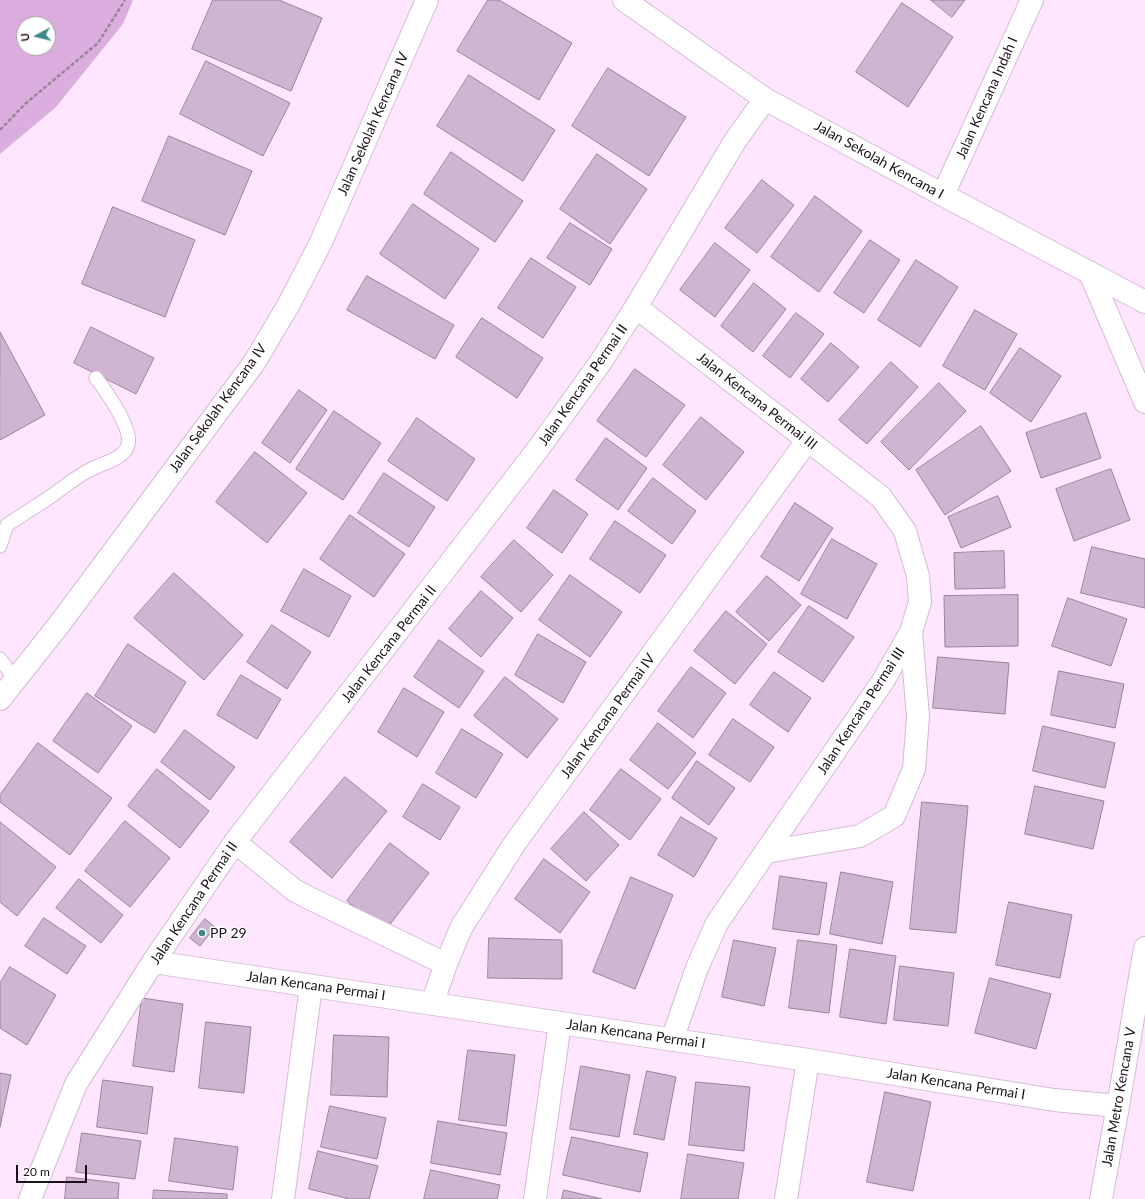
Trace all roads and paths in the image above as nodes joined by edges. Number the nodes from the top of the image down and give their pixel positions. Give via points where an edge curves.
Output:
1 (125, 0) edge
2 (427, 0) edge
3 (624, 0) edge
4 (1032, 0) edge
5 (765, 98) junction
6 (0, 130) edge
7 (943, 195) junction
8 (1090, 273) junction
9 (1145, 302) edge
10 (636, 307) junction
11 (96, 378) dead end
12 (1145, 402) edge
13 (807, 441) junction
14 (3, 526) edge
15 (0, 546) edge
16 (912, 632) junction
17 (0, 660) edge
18 (15, 679) junction
19 (0, 699) edge
20 (235, 842) junction
21 (766, 852) junction
22 (1145, 948) edge
23 (153, 962) junction
24 (446, 964) junction
25 (311, 986) junction
26 (432, 1004) junction
27 (560, 1023) junction
28 (672, 1040) junction
29 (808, 1060) junction
30 (1118, 1106) junction
31 (30, 1199) edge
32 (283, 1199) edge
33 (535, 1199) edge
34 (786, 1199) edge
35 (1101, 1199) edge

1 - 6 path via 98,43 26,104
2 - 18 street, Jalan Sekolah Kencana IV via 321,242 289,304 254,363 58,626
3 - 5 street, Jalan Sekolah Kencana I
4 - 7 street, Jalan Kencana Indah I
5 - 7 street, Jalan Sekolah Kencana I
5 - 10 street, Jalan Kencana Permai II via 735,141
7 - 8 street, Jalan Sekolah Kencana I
8 - 9 street, Jalan Sekolah Kencana I
8 - 12 street
10 - 13 street, Jalan Kencana Permai III
10 - 20 street, Jalan Kencana Permai II via 600,363 538,449
11 - 14 lane via 120,415 129,437 128,446 118,458 82,473
13 - 16 street, Jalan Kencana Permai III via 881,497 905,531 918,576 920,602
13 - 24 street, Jalan Kencana Permai IV via 515,843 461,928
14 - 15 lane
16 - 21 street, Jalan Kencana Permai III via 883,681
16 - 21 street via 918,717 914,769 894,816 860,836
17 - 18 lane
18 - 19 street, Jalan Sekolah Kencana IV
20 - 23 street, Jalan Kencana Permai II
20 - 24 street via 294,890
21 - 28 street, Jalan Kencana Permai III via 718,922 697,968
22 - 30 street, Jalan Metro Kencana V
23 - 25 street, Jalan Kencana Permai I
23 - 31 street, Jalan Kencana Permai II via 76,1084
24 - 26 street, Jalan Kencana Permai IV
25 - 26 street, Jalan Kencana Permai I
25 - 32 street
26 - 27 street, Jalan Kencana Permai I
27 - 28 street, Jalan Kencana Permai I
27 - 33 street
28 - 29 street, Jalan Kencana Permai I
29 - 30 street, Jalan Kencana Permai I via 1054,1100
29 - 34 street
30 - 35 street, Jalan Metro Kencana V

